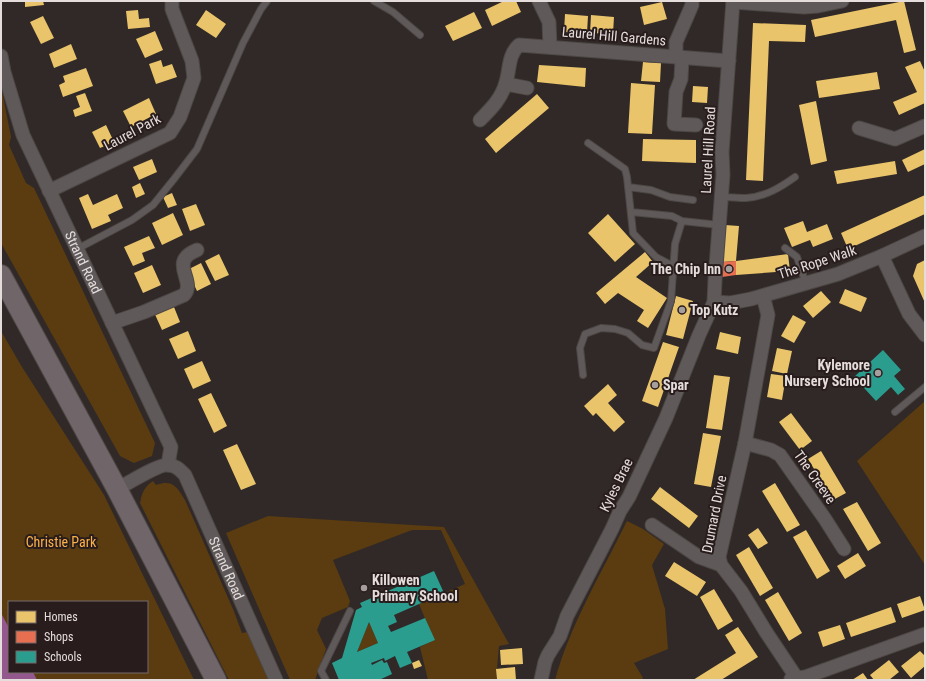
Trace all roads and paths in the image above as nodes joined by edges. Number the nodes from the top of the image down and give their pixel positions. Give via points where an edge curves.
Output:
1 (172, 1) edge
2 (267, 1) edge
3 (374, 1) edge
4 (539, 1) edge
5 (692, 1) edge
6 (842, 1) edge
7 (733, 2) edge
8 (420, 35) dead end
9 (550, 47) junction
10 (1, 56) edge
11 (679, 57) junction
12 (729, 61) junction
13 (506, 84) junction
14 (527, 88) dead end
15 (480, 120) dead end
16 (696, 125) dead end
17 (925, 126) edge
18 (859, 128) dead end
19 (588, 143) dead end
20 (795, 177) dead end
21 (628, 187) junction
22 (49, 191) junction
23 (721, 197) junction
24 (693, 200) dead end
25 (631, 212) junction
26 (682, 221) junction
27 (719, 225) junction
28 (925, 236) edge
29 (785, 248) dead end
30 (77, 249) junction
31 (197, 250) dead end
32 (882, 256) junction
33 (673, 266) junction
34 (1, 275) edge
35 (806, 284) junction
36 (763, 296) junction
37 (714, 302) junction
38 (112, 323) junction
39 (925, 335) edge
40 (583, 375) dead end
41 (925, 387) edge
42 (895, 412) dead end
43 (745, 443) junction
44 (168, 465) junction
45 (117, 489) junction
46 (652, 525) dead end
47 (844, 549) dead end
48 (721, 565) junction
49 (350, 611) dead end
50 (925, 634) edge
51 (795, 679) edge
52 (216, 680) edge
53 (276, 680) edge
54 (326, 680) edge
55 (541, 680) edge

1 - 22 street, Laurel Park via 172,9 192,61 194,78 180,117 170,133
2 - 30 lane via 243,43 197,149 152,205 132,220
3 - 8 lane via 393,12
4 - 9 street, Laurel Hill Gardens via 549,22
5 - 11 street, Laurel Hill Gardens via 676,42
6 - 7 street via 804,7
7 - 12 street, Laurel Hill Road
9 - 11 street, Laurel Hill Gardens
9 - 13 street, Laurel Hill Gardens via 519,45 513,51
10 - 22 street, Strand Road via 23,135
11 - 12 street, Laurel Hill Gardens
11 - 16 street, Laurel Hill Gardens via 682,79 676,92 674,124
12 - 23 street, Laurel Hill Road
13 - 14 street
13 - 15 street, Laurel Hill Gardens via 494,106
17 - 18 street via 894,139
19 - 21 lane via 625,169
20 - 23 lane via 759,196
21 - 24 lane
21 - 25 lane
22 - 30 street, Strand Road
23 - 27 street, Laurel Hill Road
25 - 26 lane via 672,216
25 - 33 lane via 633,233 656,257
26 - 27 lane
26 - 33 lane via 675,244
27 - 37 street, Laurel Hill Road
28 - 32 street, The Rope Walk
29 - 35 lane via 797,257
30 - 38 street, Strand Road
31 - 38 street via 190,252 182,265 188,287 184,295
32 - 35 street, The Rope Walk via 850,270
32 - 39 street via 909,314
33 - 40 lane via 671,301 654,348 642,345 628,333 615,329 601,328 585,334 580,348
34 - 45 main road
35 - 36 street, The Rope Walk
36 - 37 street, The Rope Walk via 730,303
36 - 43 street, Drumard Drive via 768,315
37 - 55 street, Kyles Brae via 666,418 629,497 567,616 560,636 544,662
38 - 44 street, Strand Road via 171,447
41 - 42 lane
43 - 47 street, The Creeve via 780,455
43 - 48 street, Drumard Drive via 720,557
44 - 45 street via 156,468
44 - 53 street, Strand Road via 179,468 185,475
45 - 52 main road
46 - 48 street via 699,557
48 - 51 street, Drumard Drive via 741,591
49 - 54 lane via 322,671
50 - 51 street, Drumard Drive via 805,678

